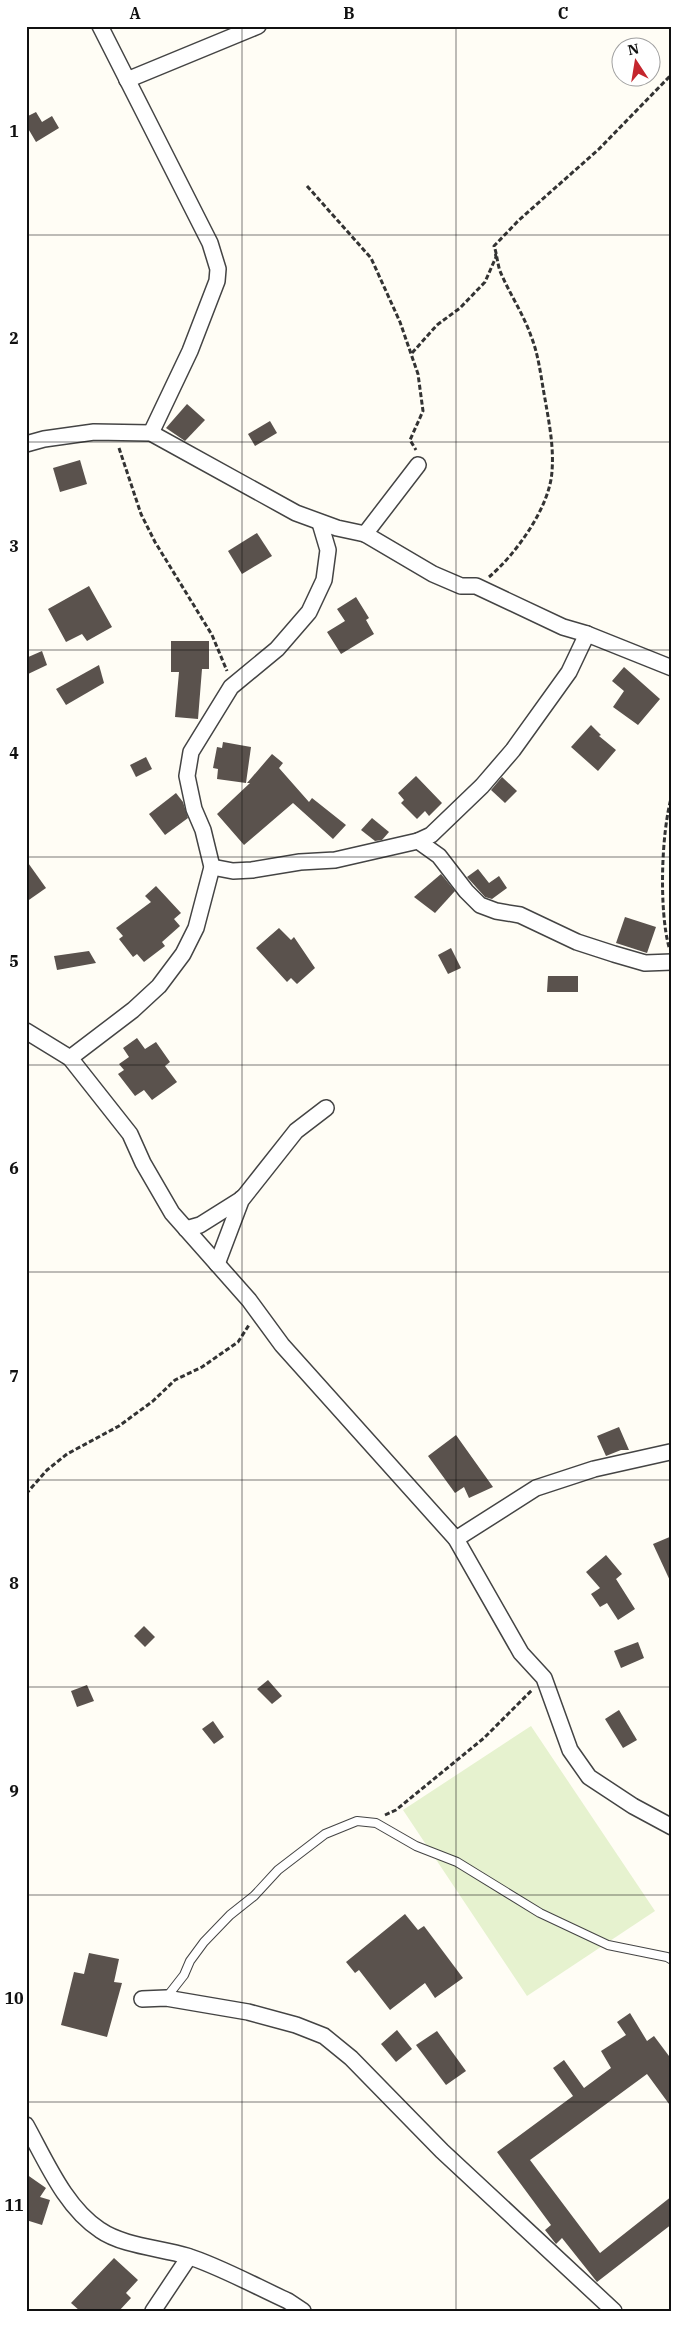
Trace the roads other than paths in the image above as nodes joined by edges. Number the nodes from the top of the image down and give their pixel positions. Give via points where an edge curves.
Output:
1 (100, 26) edge
2 (258, 26) edge
3 (127, 80) junction
4 (151, 433) junction
5 (26, 444) edge
6 (418, 465) road end
7 (320, 523) junction
8 (337, 528) junction
9 (366, 534) junction
10 (328, 550) junction
11 (587, 634) junction
12 (672, 668) edge
13 (418, 841) junction
14 (212, 867) junction
15 (671, 957) edge
16 (26, 1031) edge
17 (70, 1058) junction
18 (326, 1108) dead end
19 (243, 1198) junction
20 (186, 1229) junction
21 (217, 1264) junction
22 (671, 1454) edge
23 (456, 1540) junction
24 (672, 1827) edge
25 (672, 1960) edge
26 (166, 1998) junction
27 (142, 1999) dead end
28 (26, 2126) edge
29 (189, 2257) junction
30 (153, 2311) edge
31 (302, 2311) edge
32 (614, 2311) edge

1 - 3 street
2 - 3 street
3 - 4 street via 210,243 218,269 217,281 190,351
4 - 5 street via 75,434
4 - 7 street via 250,489
6 - 9 street
7 - 8 street
7 - 10 street
8 - 9 street
8 - 10 street
9 - 11 street via 433,574 461,586 476,586 563,627
10 - 14 street via 324,580 309,612 277,649 231,687 190,752 187,776
11 - 12 street
11 - 13 street via 569,672 501,764 431,835
13 - 14 street via 335,860 242,871
13 - 15 street via 439,856 480,905 520,915 577,942 645,963
14 - 17 street via 196,928 183,954 159,986 133,1010
16 - 17 street
17 - 20 street via 130,1134 158,1191
18 - 19 street via 296,1131
19 - 20 street via 200,1225
19 - 21 street
20 - 21 street
21 - 23 street via 282,1345
22 - 23 street via 594,1469 536,1488
23 - 24 street via 521,1653 544,1678 570,1750 588,1777
25 - 26 lane via 608,1945 540,1913 457,1862 416,1846 371,1821 357,1821 331,1831 289,1860 254,1896 230,1914 204,1942
26 - 27 street
26 - 32 street via 248,2012 324,2036 351,2058 442,2151
28 - 29 street via 62,2189 99,2230 112,2237
29 - 30 street
29 - 31 street via 288,2301

